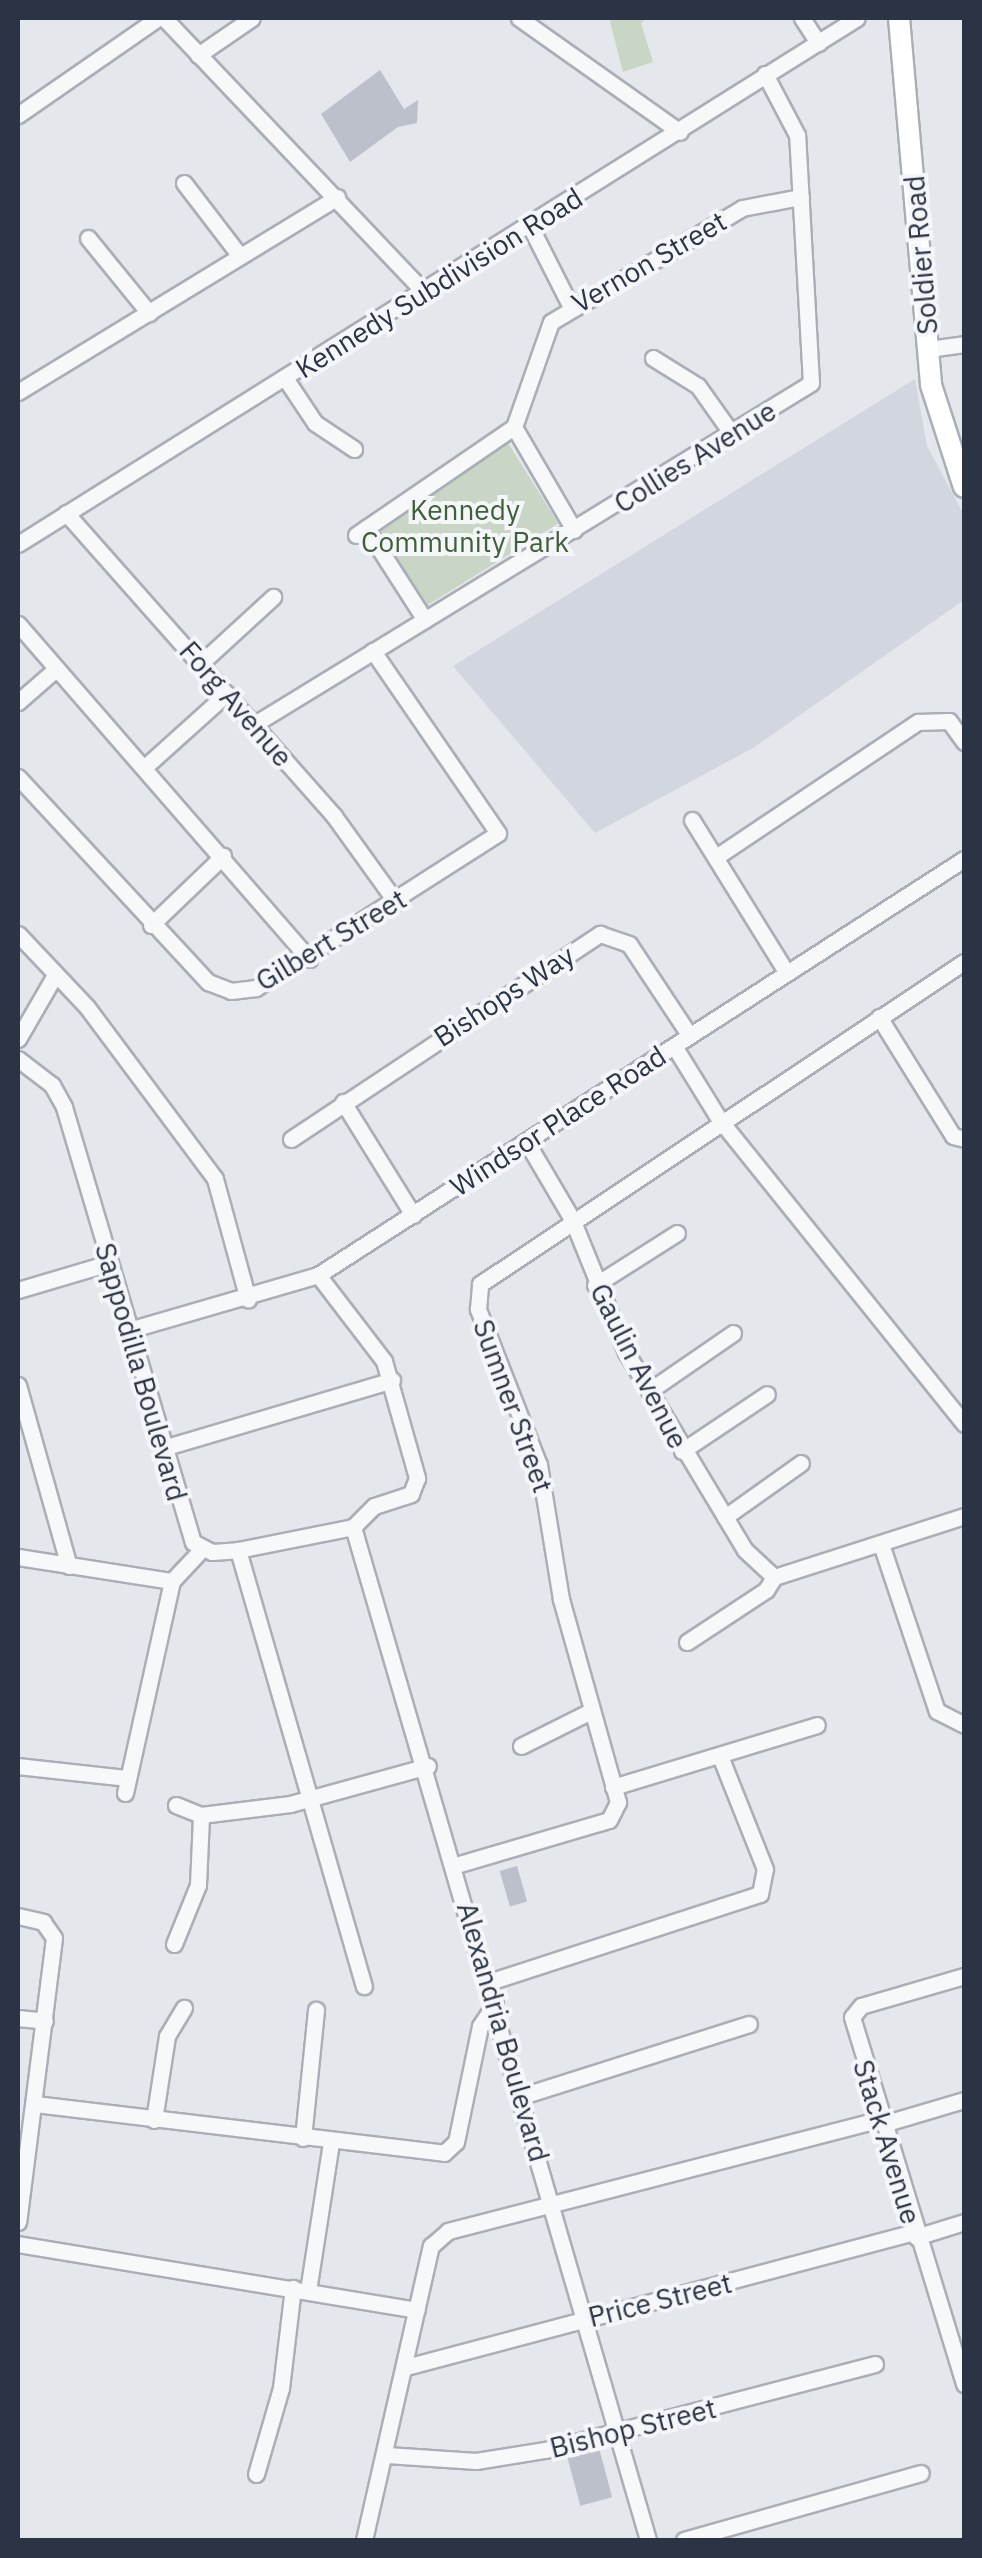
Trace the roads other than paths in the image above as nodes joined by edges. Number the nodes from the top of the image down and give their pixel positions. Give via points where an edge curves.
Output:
1 (161, 18) edge
2 (252, 18) edge
3 (519, 18) edge
4 (802, 18) edge
5 (857, 18) edge
6 (899, 18) edge
7 (818, 43) junction
8 (198, 56) junction
9 (765, 74) junction
10 (18, 115) edge
11 (680, 132) junction
12 (184, 183) dead end
13 (337, 197) junction
14 (801, 197) junction
15 (530, 226) junction
16 (88, 238) dead end
17 (240, 256) junction
18 (424, 292) junction
19 (570, 307) junction
20 (149, 313) junction
21 (964, 344) edge
22 (929, 349) junction
23 (652, 358) dead end
24 (285, 378) junction
25 (18, 392) edge
26 (514, 427) junction
27 (732, 434) junction
28 (354, 449) dead end
29 (964, 486) edge
30 (66, 514) junction
31 (574, 530) junction
32 (18, 544) edge
33 (274, 596) dead end
34 (426, 620) junction
35 (18, 624) edge
36 (373, 652) junction
37 (202, 663) junction
38 (56, 669) junction
39 (226, 694) junction
40 (18, 702) edge
41 (254, 725) junction
42 (964, 742) edge
43 (146, 766) junction
44 (18, 777) edge
45 (692, 820) dead end
46 (223, 856) junction
47 (716, 857) junction
48 (964, 859) edge
49 (396, 902) junction
50 (151, 925) junction
51 (18, 934) edge
52 (309, 959) junction
53 (964, 962) edge
54 (786, 973) junction
55 (55, 975) junction
56 (880, 1017) junction
57 (690, 1036) junction
58 (18, 1039) edge
59 (674, 1046) junction
60 (18, 1058) edge
61 (343, 1102) junction
62 (719, 1119) junction
63 (291, 1139) dead end
64 (964, 1139) edge
65 (526, 1141) junction
66 (413, 1216) junction
67 (572, 1219) junction
68 (677, 1233) dead end
69 (109, 1262) junction
70 (318, 1276) junction
71 (595, 1285) junction
72 (18, 1290) edge
73 (248, 1300) junction
74 (128, 1330) junction
75 (733, 1332) dead end
76 (392, 1380) junction
77 (18, 1385) edge
78 (649, 1391) junction
79 (767, 1394) dead end
80 (964, 1424) edge
81 (163, 1448) junction
82 (682, 1451) junction
83 (801, 1463) dead end
84 (964, 1516) edge
85 (724, 1517) junction
86 (353, 1527) junction
87 (882, 1547) junction
88 (202, 1548) junction
89 (238, 1550) junction
90 (18, 1557) edge
91 (68, 1566) junction
92 (774, 1576) junction
93 (172, 1580) junction
94 (686, 1642) dead end
95 (589, 1712) junction
96 (817, 1725) dead end
97 (964, 1725) edge
98 (521, 1746) dead end
99 (720, 1756) junction
100 (18, 1766) edge
101 (428, 1766) junction
102 (614, 1787) junction
103 (306, 1800) junction
104 (176, 1805) dead end
105 (201, 1815) junction
106 (456, 1865) junction
107 (18, 1916) edge
108 (174, 1944) dead end
109 (964, 1976) edge
110 (489, 1982) junction
111 (364, 1986) dead end
112 (495, 2004) junction
113 (184, 2008) dead end
114 (316, 2010) dead end
115 (18, 2018) edge
116 (45, 2021) junction
117 (749, 2024) dead end
118 (522, 2096) junction
119 (964, 2100) edge
120 (36, 2104) junction
121 (154, 2120) junction
122 (882, 2122) junction
123 (303, 2138) junction
124 (331, 2142) junction
125 (23, 2146) edge
126 (552, 2204) junction
127 (18, 2222) edge
128 (964, 2222) edge
129 (915, 2235) junction
130 (18, 2244) edge
131 (300, 2290) junction
132 (417, 2310) junction
133 (585, 2320) junction
134 (874, 2364) dead end
135 (406, 2367) junction
136 (964, 2384) edge
137 (618, 2434) junction
138 (387, 2455) junction
139 (921, 2473) dead end
140 (256, 2474) dead end
141 (364, 2540) edge
142 (648, 2540) edge
143 (684, 2540) edge

1 - 8 street
1 - 10 street
2 - 8 street
3 - 11 street
4 - 7 street
5 - 7 street, Kennedy Subdivision Road
6 - 22 main road, Soldier Road
7 - 9 street, Kennedy Subdivision Road
8 - 13 street
9 - 11 street, Kennedy Subdivision Road
9 - 14 street, Collies Avenue via 796,131
11 - 15 street, Kennedy Subdivision Road
12 - 17 street
13 - 17 street
13 - 18 street
14 - 19 street, Vernon Street via 742,208
14 - 27 street, Collies Avenue via 814,376
15 - 18 street, Kennedy Subdivision Road
15 - 19 street
16 - 20 street
17 - 20 street
18 - 24 street, Kennedy Subdivision Road
19 - 26 street, Vernon Street via 540,341
20 - 25 street
21 - 22 street
22 - 29 main road, Soldier Road via 942,436
23 - 27 street via 698,386
24 - 28 street via 315,423
24 - 30 street, Kennedy Subdivision Road
26 - 31 street
26 - 34 street via 361,531
27 - 31 street, Collies Avenue
30 - 32 street, Kennedy Subdivision Road
30 - 37 street, Forg Avenue
31 - 34 street, Collies Avenue
33 - 37 street
34 - 36 street, Collies Avenue
35 - 38 street
36 - 41 street, Collies Avenue
36 - 49 street, Gilbert Street via 498,833
37 - 39 street, Forg Avenue
38 - 40 street
38 - 43 street
39 - 41 street, Forg Avenue
39 - 43 street
41 - 49 street, Forg Avenue
42 - 47 street via 949,721 918,722
43 - 46 street
44 - 50 street, Gilbert Street
45 - 47 street
46 - 50 street
46 - 52 street
47 - 54 street
48 - 54 street, Windsor Place Road
49 - 52 street, Gilbert Street
50 - 52 street, Gilbert Street via 219,989 256,988
51 - 55 street
53 - 56 street, Sumner Street
54 - 57 street, Windsor Place Road
55 - 58 street
55 - 73 street via 216,1179
56 - 62 street, Sumner Street
56 - 64 street via 953,1136
57 - 59 street, Windsor Place Road
57 - 61 street, Bishops Way via 628,944 608,933
59 - 62 street
59 - 65 street, Windsor Place Road
60 - 69 street, Sappodilla Boulevard via 52,1086 64,1107
61 - 63 street, Bishops Way
61 - 66 street
62 - 67 street, Sumner Street
62 - 80 street
65 - 66 street, Windsor Place Road
65 - 67 street, Gaulin Avenue
66 - 70 street, Windsor Place Road
67 - 71 street, Gaulin Avenue
67 - 95 street, Sumner Street via 485,1277 476,1300 539,1466
68 - 71 street
69 - 72 street
69 - 74 street, Sappodilla Boulevard
70 - 73 street, Windsor Place Road
70 - 76 street
71 - 78 street, Gaulin Avenue
73 - 74 street, Windsor Place Road
74 - 81 street, Sappodilla Boulevard
75 - 78 street
76 - 81 street
76 - 86 street via 416,1487 374,1506
77 - 91 street
78 - 82 street, Gaulin Avenue
79 - 82 street
81 - 88 street, Sappodilla Boulevard via 187,1533
82 - 85 street, Gaulin Avenue
83 - 85 street
84 - 87 street
85 - 92 street, Gaulin Avenue
86 - 89 street
86 - 101 street, Alexandria Boulevard
87 - 92 street
87 - 97 street via 936,1711
88 - 89 street
88 - 93 street
89 - 103 street
90 - 91 street
91 - 93 street
92 - 94 street via 751,1601
93 - 100 street via 126,1786
95 - 98 street
95 - 102 street, Sumner Street
96 - 99 street
99 - 102 street
99 - 110 street via 765,1869 760,1894
101 - 103 street
101 - 106 street, Alexandria Boulevard
102 - 106 street via 618,1807 609,1820
103 - 105 street
103 - 111 street
104 - 105 street
105 - 108 street via 198,1885
106 - 110 street, Alexandria Boulevard
107 - 116 street via 43,1922 54,1938
109 - 122 street, Stack Avenue via 854,2010 852,2030
110 - 112 street, Alexandria Boulevard
112 - 118 street, Alexandria Boulevard
112 - 124 street via 480,2026 449,2151
113 - 121 street via 166,2036
114 - 123 street
115 - 116 street
116 - 120 street
117 - 118 street
118 - 126 street, Alexandria Boulevard
119 - 122 street
120 - 121 street
120 - 125 street
121 - 123 street
122 - 126 street
122 - 129 street, Stack Avenue
123 - 124 street
124 - 131 street
125 - 127 street
126 - 132 street via 448,2231 431,2246
126 - 133 street, Alexandria Boulevard
128 - 129 street, Price Street
129 - 133 street, Price Street
129 - 136 street, Stack Avenue
130 - 131 street
131 - 132 street
131 - 140 street
132 - 135 street
133 - 135 street, Price Street
133 - 137 street, Alexandria Boulevard
134 - 137 street, Bishop Street
135 - 138 street
137 - 138 street, Bishop Street via 476,2460
137 - 142 street, Alexandria Boulevard
138 - 141 street
139 - 143 street

